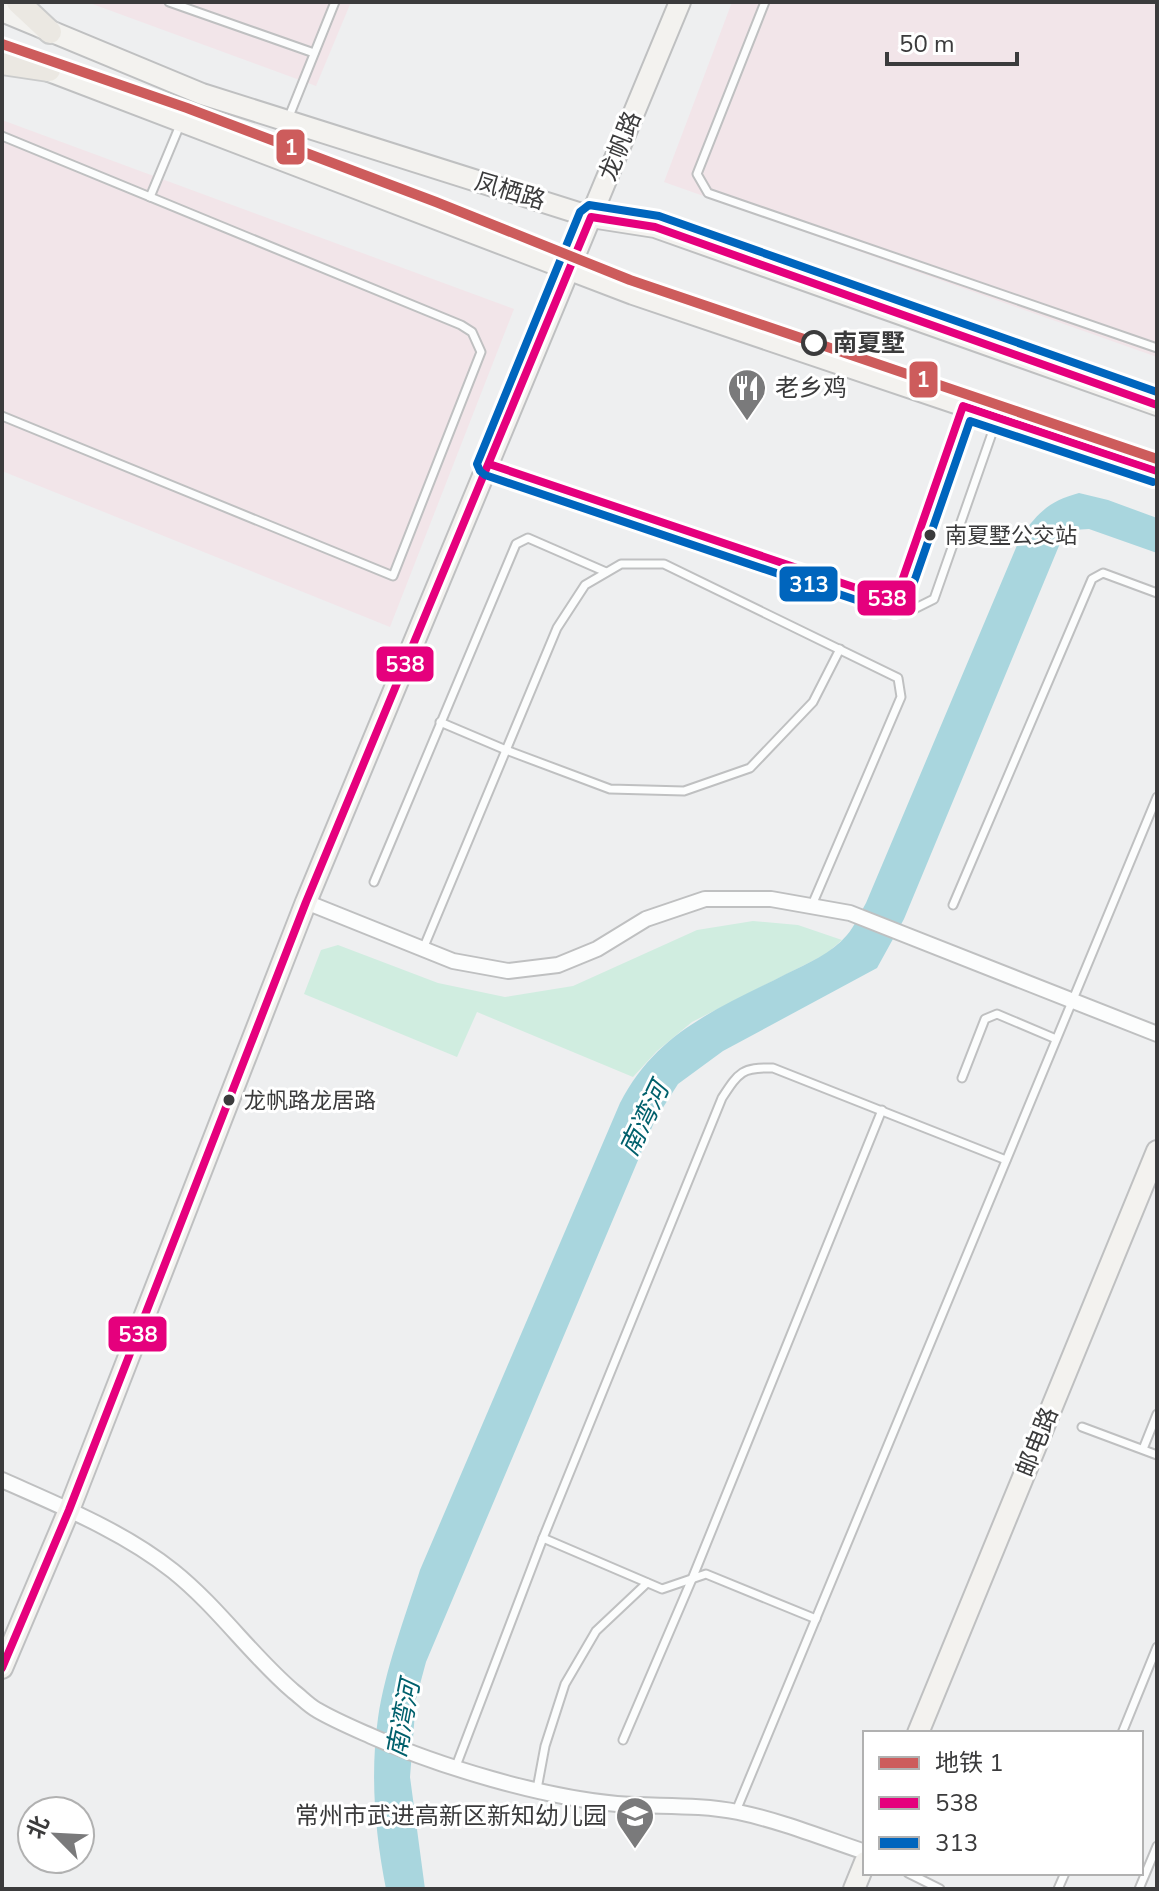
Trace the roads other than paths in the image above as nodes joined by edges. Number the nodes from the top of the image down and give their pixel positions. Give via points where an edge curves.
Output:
1 (18, 2) edge
2 (169, 2) edge
3 (335, 2) edge
4 (680, 2) edge
5 (765, 2) edge
6 (2, 11) edge
7 (50, 32) junction
8 (314, 53) junction
9 (2, 55) edge
10 (2, 63) edge
11 (49, 70) junction
12 (287, 121) junction
13 (181, 123) junction
14 (2, 136) edge
15 (150, 197) junction
16 (591, 217) junction
17 (570, 269) junction
18 (1157, 348) edge
19 (1157, 405) edge
20 (963, 406) junction
21 (2, 416) edge
22 (998, 418) junction
23 (489, 464) junction
24 (1157, 471) edge
25 (606, 572) junction
26 (1157, 593) edge
27 (895, 601) junction
28 (840, 649) junction
29 (440, 722) junction
30 (506, 750) junction
31 (1157, 797) edge
32 (374, 882) dead end
33 (306, 902) junction
34 (953, 905) dead end
35 (812, 906) junction
36 (423, 949) junction
37 (1072, 1001) junction
38 (1157, 1034) edge
39 (1056, 1039) junction
40 (962, 1078) dead end
41 (882, 1110) junction
42 (1157, 1151) edge
43 (1006, 1160) junction
44 (1157, 1414) edge
45 (1082, 1427) dead end
46 (1143, 1449) junction
47 (1157, 1455) edge
48 (2, 1480) edge
49 (69, 1510) junction
50 (543, 1538) junction
51 (692, 1579) junction
52 (647, 1583) junction
53 (816, 1619) junction
54 (1157, 1647) edge
55 (2, 1668) edge
56 (919, 1731) edge
57 (1123, 1731) edge
58 (623, 1740) dead end
59 (456, 1766) junction
60 (537, 1789) junction
61 (736, 1812) junction
62 (1157, 1846) edge
63 (863, 1851) edge
64 (863, 1867) edge
65 (912, 1875) edge
66 (854, 1889) edge
67 (940, 1889) edge
68 (1139, 1889) edge

1 - 7 main road
2 - 8 lane
3 - 8 lane
4 - 16 street, 龙帆路
5 - 18 lane via 697,174 708,193
6 - 7 street, 凤栖路
7 - 12 street, 凤栖路 via 202,94
8 - 12 lane
9 - 11 street, 凤栖路
10 - 11 main road
11 - 13 street, 凤栖路
12 - 16 street, 凤栖路
13 - 15 lane
13 - 17 street, 凤栖路
14 - 15 lane
15 - 21 lane via 472,332 481,352 393,576
16 - 17 street, 龙帆路
16 - 19 street, 凤栖路 via 655,227
17 - 20 street, 凤栖路
17 - 23 street, 龙帆路
20 - 22 street, 凤栖路
20 - 27 lane
22 - 24 street, 凤栖路
22 - 27 lane via 934,599 916,608
23 - 27 lane
23 - 33 street, 龙帆路
25 - 28 lane via 621,564 664,564
25 - 29 lane via 528,538 516,544
25 - 30 lane via 585,585 557,628
26 - 34 lane via 1103,573 1092,579
28 - 30 lane via 813,702 750,768 684,791 610,789
28 - 35 lane via 898,678 901,697
29 - 30 lane
29 - 32 lane
30 - 36 lane
31 - 37 lane
33 - 36 street
33 - 49 street, 龙帆路
35 - 36 street via 771,899 705,899 646,919 597,949 546,967 508,971 453,961
35 - 37 street via 850,913
37 - 38 street
37 - 39 lane
39 - 40 lane via 997,1014 985,1019
39 - 43 lane
41 - 43 lane
41 - 50 lane via 773,1068 751,1067 734,1079
41 - 51 lane
42 - 56 street, 邮电路
43 - 53 lane
44 - 46 lane
45 - 46 lane
46 - 47 lane
48 - 49 street
49 - 55 street, 龙帆路
49 - 59 street via 174,1572 216,1610 266,1668 315,1709
50 - 52 lane
50 - 59 lane
51 - 52 lane via 662,1589
51 - 53 lane via 706,1574
51 - 58 lane
52 - 60 lane via 596,1631 565,1684
53 - 61 lane
54 - 57 lane
59 - 60 street
60 - 61 street via 615,1804
61 - 63 street
62 - 68 lane
64 - 66 street
65 - 67 lane

